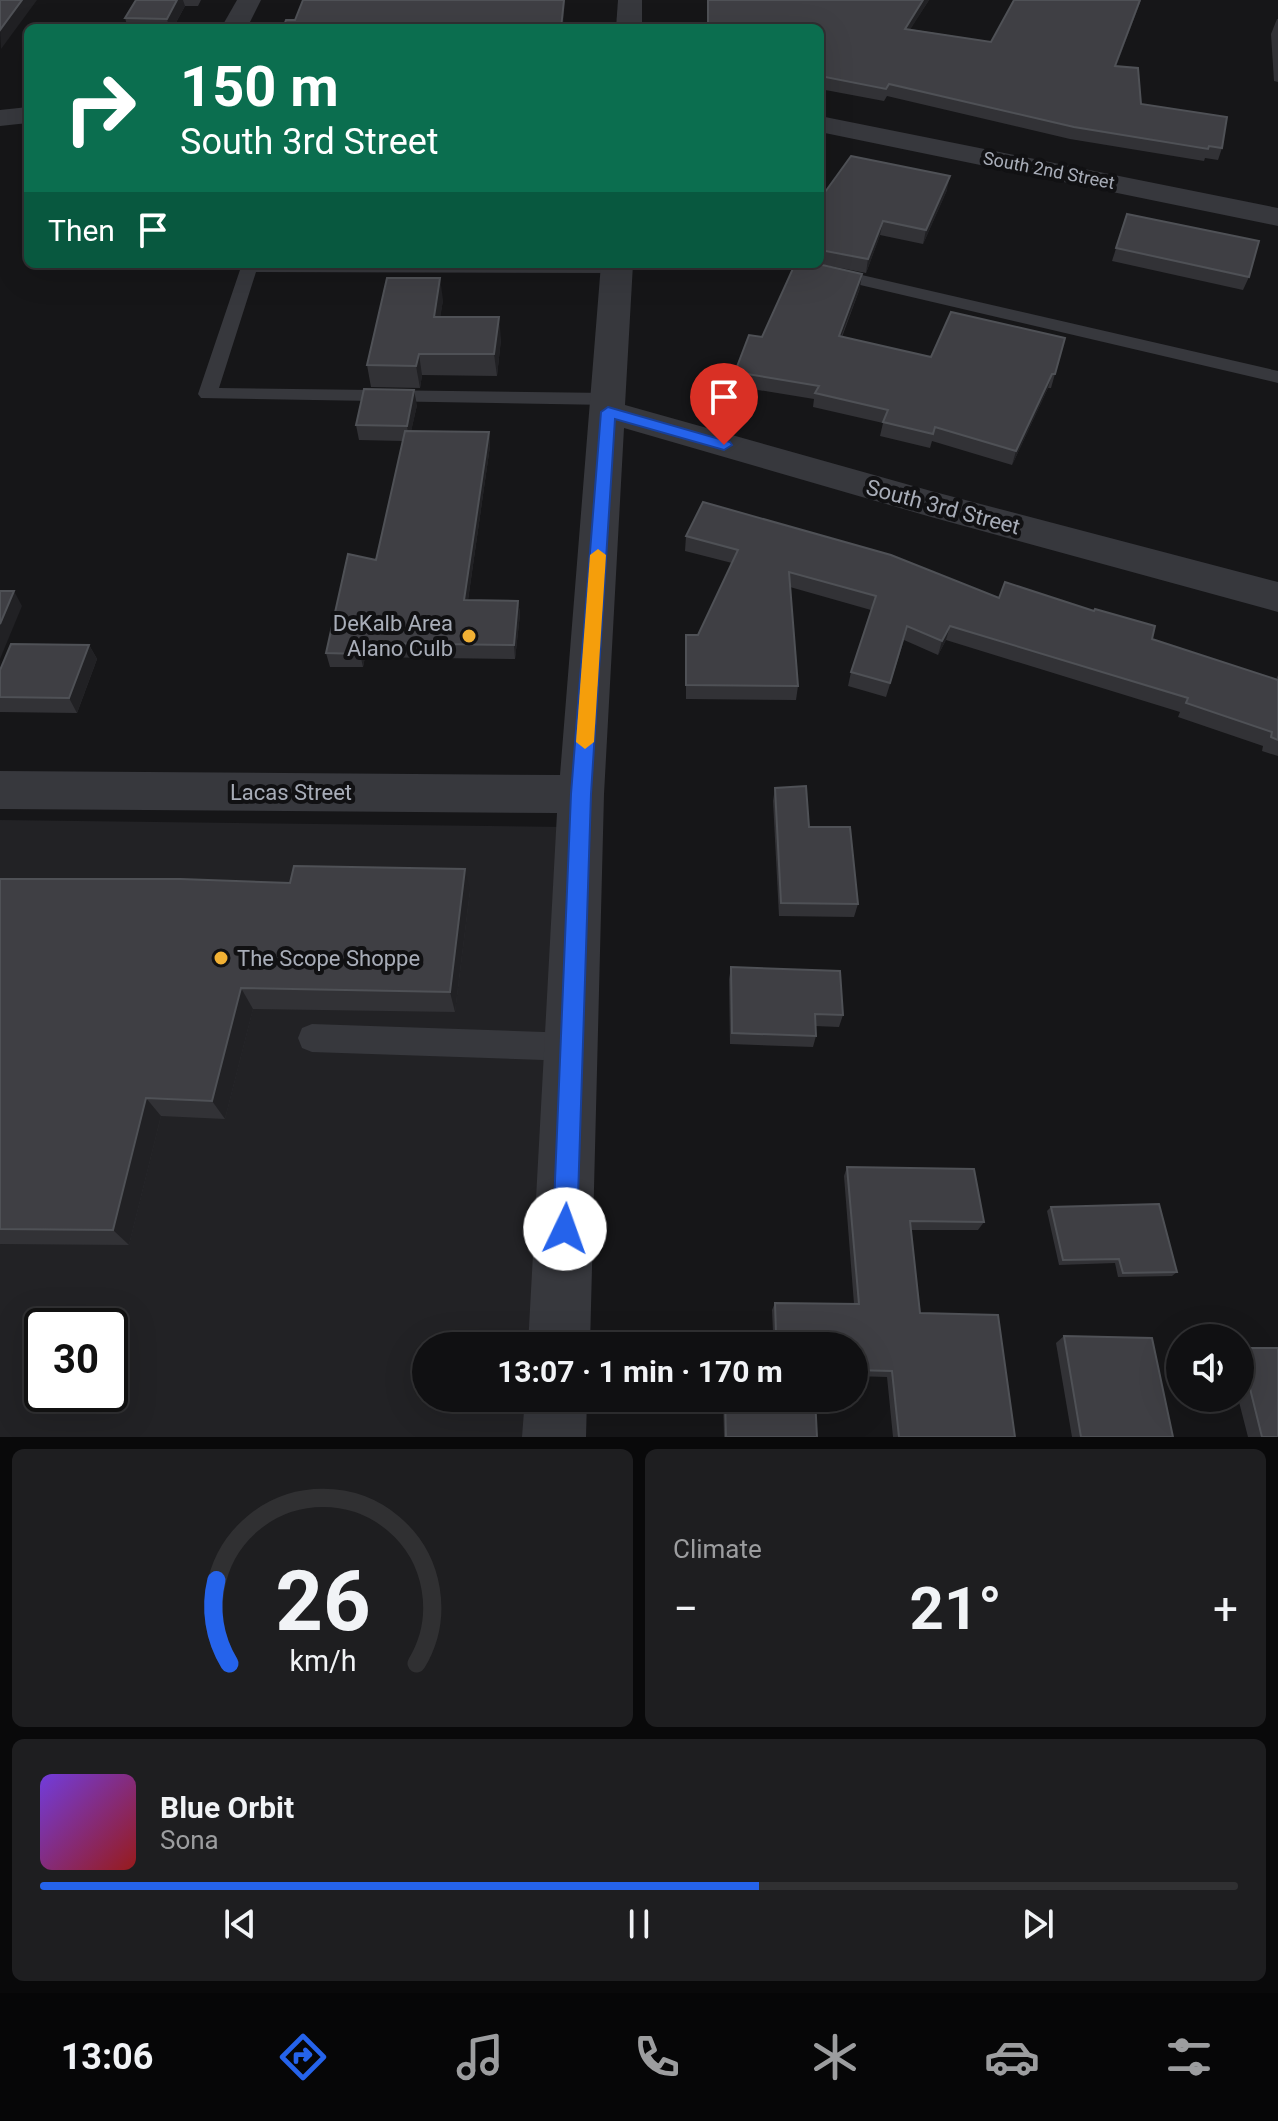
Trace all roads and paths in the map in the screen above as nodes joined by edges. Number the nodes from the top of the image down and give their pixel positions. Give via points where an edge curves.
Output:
1 (249, 0) edge
2 (630, 0) edge
3 (236, 24) edge
4 (629, 24) edge
5 (24, 115) edge
6 (0, 118) edge
7 (824, 125) edge
8 (1278, 217) edge
9 (249, 268) edge
10 (616, 268) edge
11 (809, 268) edge
12 (1278, 377) edge
13 (608, 406) junction
14 (1278, 597) edge
15 (0, 790) edge
16 (581, 794) junction
17 (312, 1038) dead end
18 (572, 1047) junction
19 (560, 1332) edge
20 (555, 1412) edge
21 (554, 1437) edge

1 - 3 street
2 - 4 street
5 - 6 street
7 - 8 street, South 2nd Street
9 - 13 lane via 208,394
10 - 13 street
11 - 12 lane
13 - 14 street, South 3rd Street via 931,504
13 - 16 street
15 - 16 street, Lacas Street
16 - 18 street
17 - 18 lane
18 - 19 street
20 - 21 street

